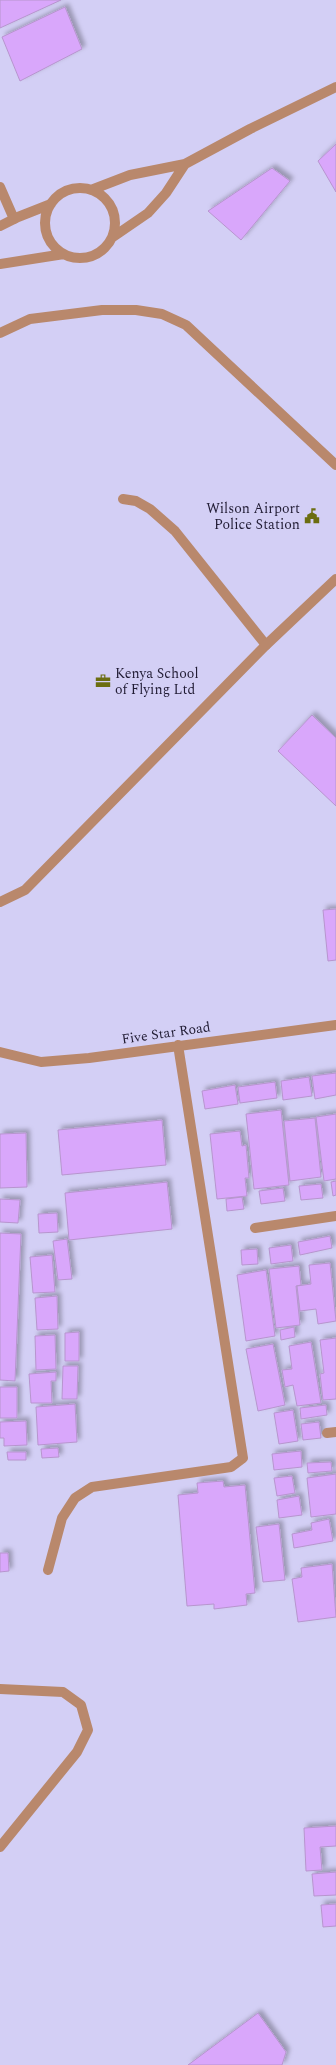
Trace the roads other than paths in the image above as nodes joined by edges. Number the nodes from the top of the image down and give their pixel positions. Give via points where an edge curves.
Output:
1 (336, 87) edge
2 (185, 164) junction
3 (0, 187) edge
4 (91, 190) junction
5 (51, 204) junction
6 (14, 219) junction
7 (0, 226) edge
8 (113, 237) junction
9 (64, 254) junction
10 (0, 264) edge
11 (0, 333) edge
12 (336, 465) edge
13 (123, 499) dead end
14 (336, 579) edge
15 (266, 645) junction
16 (0, 902) edge
17 (336, 1025) edge
18 (178, 1045) junction
19 (0, 1052) edge
20 (336, 1216) edge
21 (255, 1228) dead end
22 (48, 1570) dead end
23 (0, 1689) edge
24 (0, 1847) edge

1 - 2 street
2 - 4 street via 130,175
2 - 8 street via 166,193 148,213
3 - 6 street
4 - 5 street via 68,190
4 - 8 street via 102,195 109,203 114,214
5 - 6 street
5 - 9 street via 46,215 45,227 52,242
6 - 7 street
8 - 9 street via 97,254 86,258
9 - 10 street
11 - 12 street via 30,319 102,310 136,310 162,314 186,326
13 - 15 street via 150,509 175,530
14 - 15 street
15 - 16 street via 24,890
17 - 18 street, Five Star Road
18 - 19 street, Five Star Road via 41,1062
18 - 22 street via 243,1458 231,1467 92,1487 75,1498 62,1518
20 - 21 street
23 - 24 street via 63,1692 81,1705 88,1730 77,1752

